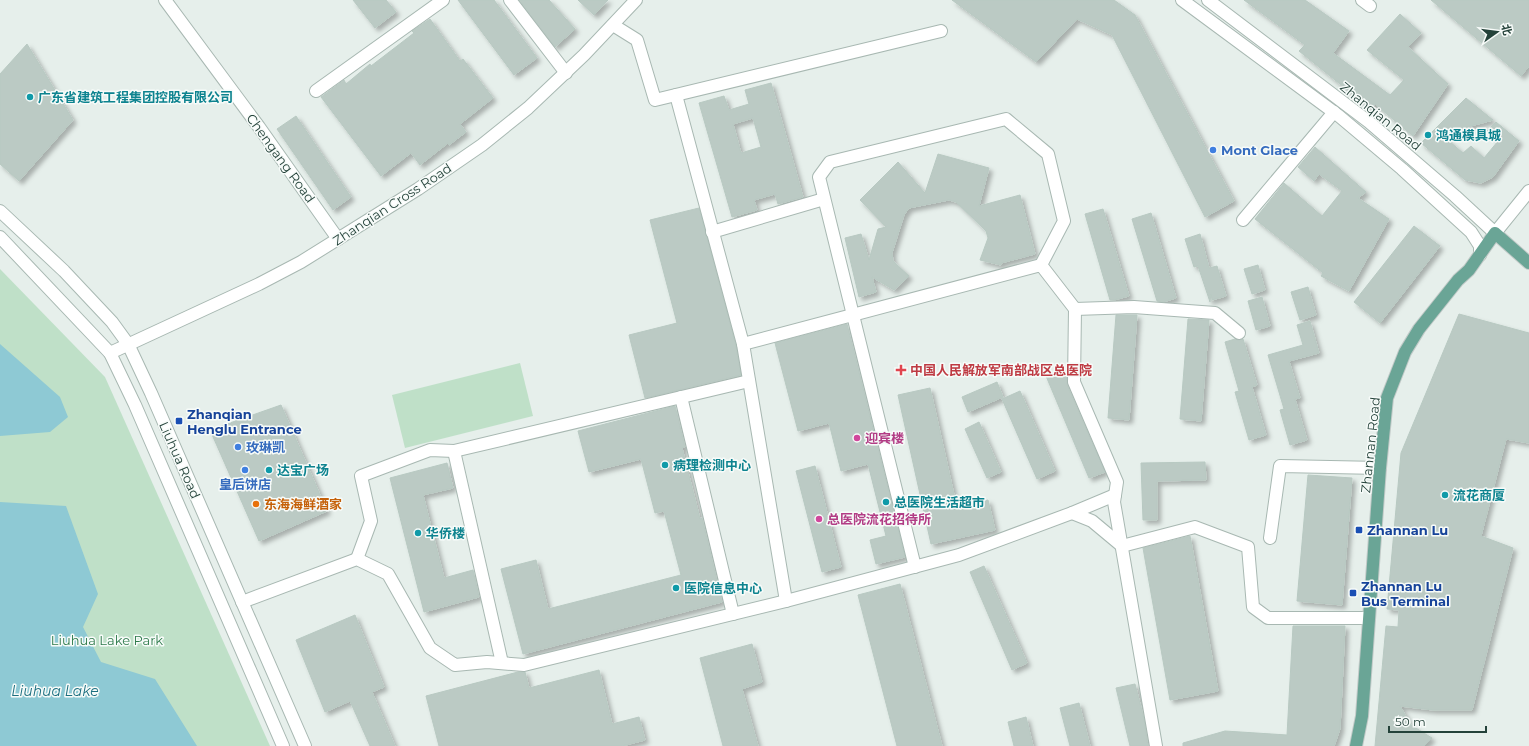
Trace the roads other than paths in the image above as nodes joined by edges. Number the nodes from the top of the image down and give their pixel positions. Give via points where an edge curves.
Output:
1 (165, 0) edge
2 (443, 0) edge
3 (510, 0) edge
4 (636, 0) edge
5 (1182, 0) edge
6 (1208, 0) edge
7 (613, 25) junction
8 (941, 31) dead end
9 (566, 73) junction
10 (316, 91) dead end
11 (676, 95) junction
12 (1334, 112) junction
13 (1529, 191) edge
14 (824, 200) junction
15 (0, 211) edge
16 (1243, 220) dead end
17 (712, 232) junction
18 (1496, 233) junction
19 (0, 236) edge
20 (338, 239) junction
21 (1480, 255) junction
22 (1529, 263) edge
23 (1041, 265) junction
24 (1075, 309) junction
25 (853, 314) junction
26 (1239, 333) dead end
27 (128, 344) junction
28 (743, 344) junction
29 (110, 353) junction
30 (749, 381) junction
31 (681, 397) junction
32 (454, 451) junction
33 (1380, 468) junction
34 (1115, 495) junction
35 (1072, 514) junction
36 (1270, 538) dead end
37 (1122, 546) junction
38 (357, 560) junction
39 (915, 567) junction
40 (786, 601) junction
41 (242, 602) junction
42 (733, 614) junction
43 (1369, 618) junction
44 (502, 664) junction
45 (1362, 721) junction
46 (283, 746) edge
47 (306, 746) edge
48 (1156, 746) edge
49 (1356, 746) edge
50 (1365, 746) edge

1 - 20 street, Chengang Road
2 - 10 street
3 - 9 street
4 - 7 street, Zhanqian Cross Road
5 - 12 street, Zhanqian Road
6 - 18 street, Zhanqian Road via 1369,122
7 - 9 street, Zhanqian Cross Road
7 - 11 street via 637,40 655,100
8 - 11 street
9 - 20 street, Zhanqian Cross Road via 482,145
11 - 17 street
12 - 16 street
12 - 21 street, Zhanqian Road via 1471,232 1480,246
13 - 18 street, Zhannan Road
14 - 17 street
14 - 23 street via 819,177 830,162 1006,119 1048,154 1064,221
14 - 25 street
15 - 27 street, Liuhua Road via 95,303
17 - 28 street
18 - 21 main road, Zhannan Road
18 - 22 main road, Zhanqian Road
19 - 29 street, Liuhua Road
20 - 27 street, Zhanqian Cross Road via 259,284
21 - 33 main road, Zhannan Road via 1419,329 1405,352 1387,398
23 - 24 street
23 - 25 street
24 - 26 street via 1134,307 1215,313
24 - 34 street via 1074,382 1117,482
25 - 28 street
25 - 39 street
27 - 29 street, Zhanqian Cross Road
27 - 41 street, Liuhua Road
28 - 30 street
29 - 46 street, Liuhua Road
30 - 31 street
30 - 40 street
31 - 32 street
31 - 42 street
32 - 38 street via 430,450 361,476 371,521
32 - 44 street
33 - 36 street via 1280,466
33 - 43 main road, Zhannan Road
34 - 35 street
34 - 37 street
35 - 37 street via 1092,521
35 - 39 street via 959,556
37 - 43 street via 1194,527 1248,547 1253,607 1268,618
37 - 48 street
38 - 41 street
38 - 44 street via 388,574 430,648 455,665 488,662
39 - 40 street
40 - 42 street
41 - 47 street, Liuhua Road
42 - 44 street via 524,665
43 - 45 main road, Zhannan Road
45 - 49 main road, Zhannan Road
45 - 50 main road

